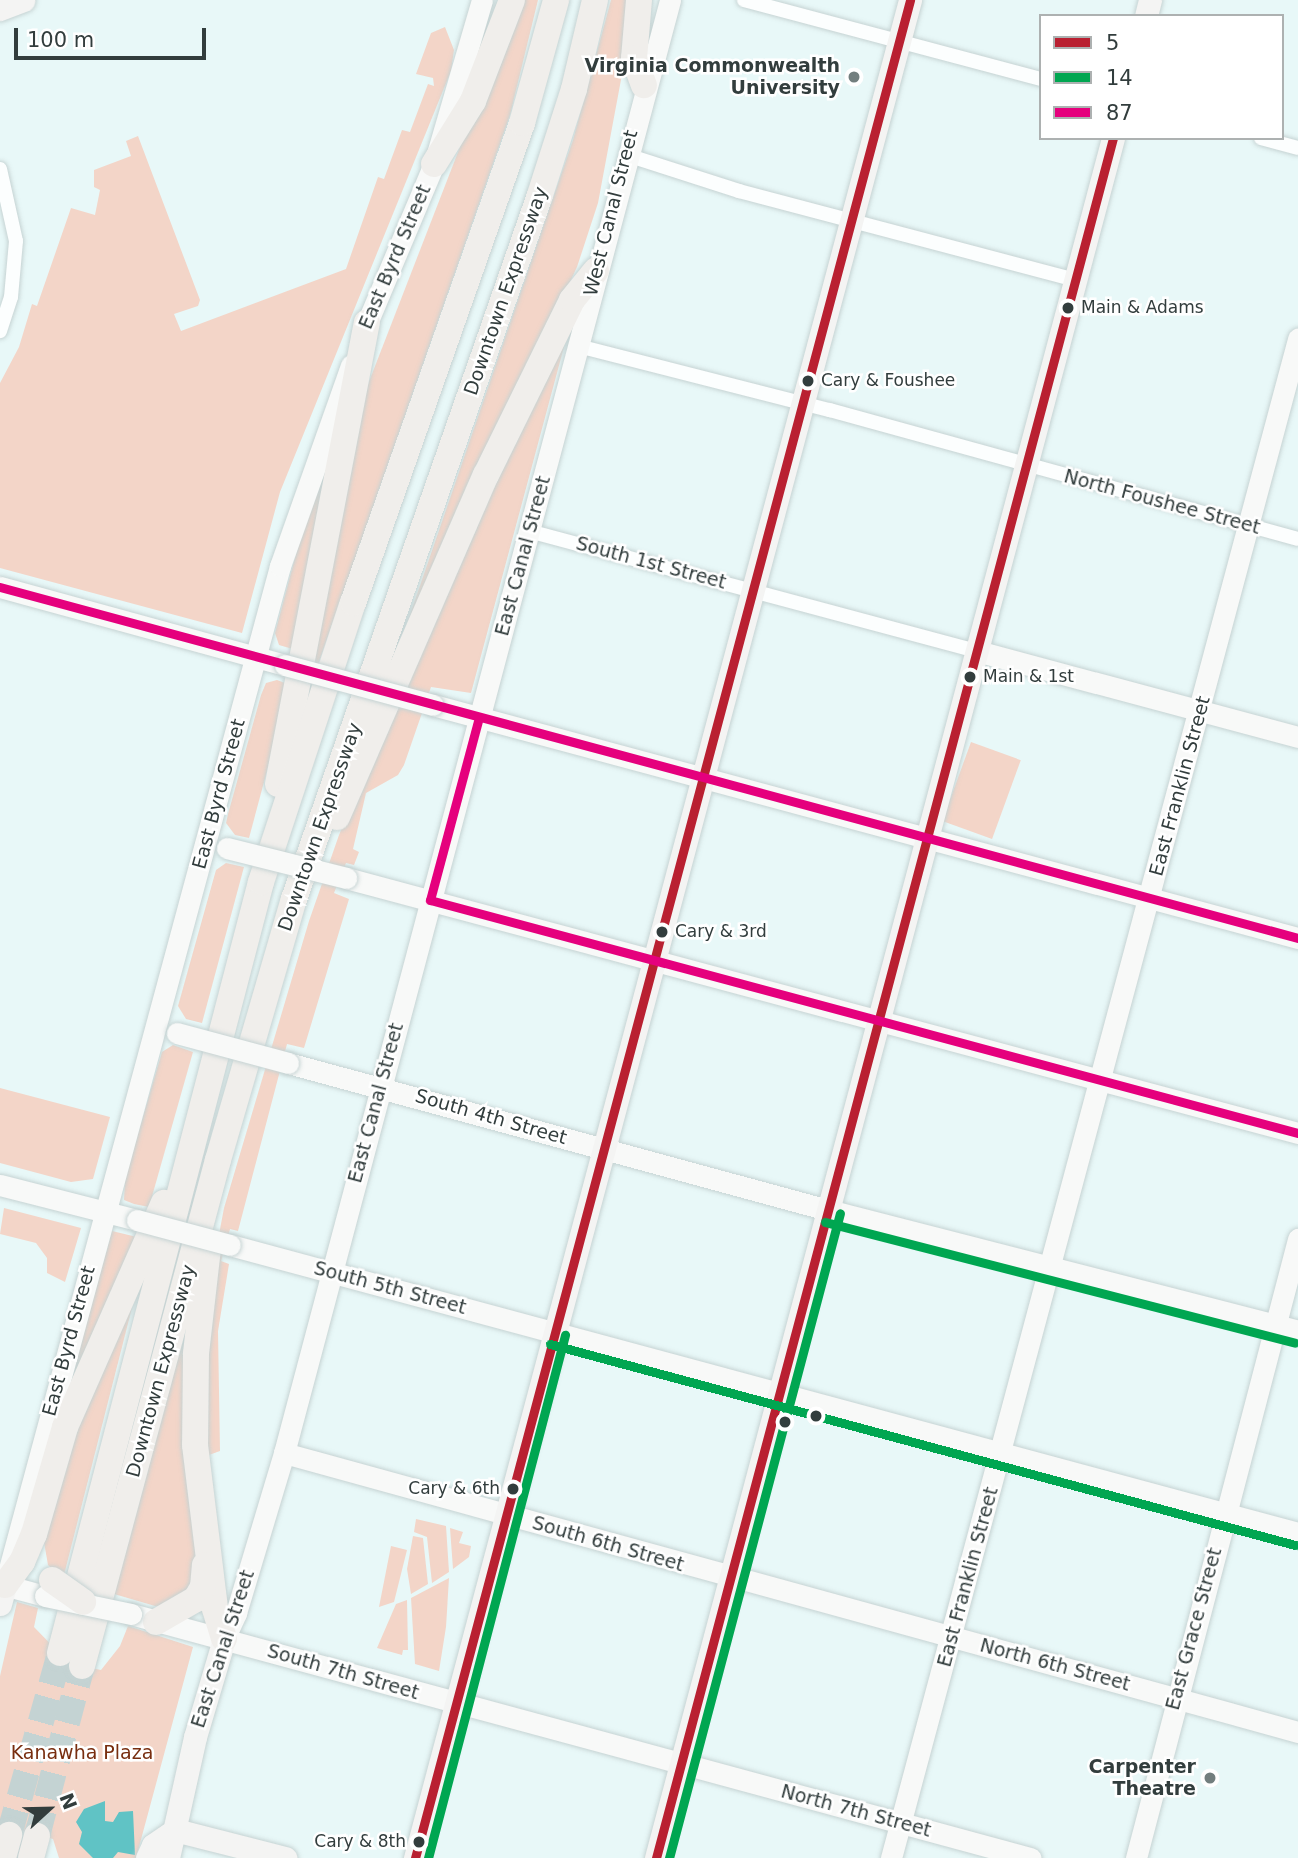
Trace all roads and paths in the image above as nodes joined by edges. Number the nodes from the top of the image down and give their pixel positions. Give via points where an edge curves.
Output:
1 (23, 0) edge
2 (482, 0) edge
3 (512, 0) edge
4 (555, 0) edge
5 (595, 0) edge
6 (639, 0) edge
7 (670, 0) edge
8 (744, 0) edge
9 (910, 0) edge
10 (0, 9) edge
11 (900, 41) junction
12 (1039, 78) edge
13 (644, 85) junction
14 (1112, 140) edge
15 (1268, 140) edge
16 (1298, 148) edge
17 (627, 155) junction
18 (434, 164) junction
19 (0, 169) edge
20 (852, 221) junction
21 (596, 270) junction
22 (1076, 280) junction
23 (368, 323) junction
24 (0, 331) edge
25 (1298, 340) edge
26 (578, 346) junction
27 (803, 403) junction
28 (1026, 465) junction
29 (1249, 525) junction
30 (529, 531) junction
31 (1298, 539) edge
32 (0, 587) edge
33 (753, 590) junction
34 (977, 651) junction
35 (255, 656) junction
36 (1201, 710) junction
37 (479, 717) junction
38 (1298, 737) edge
39 (703, 777) junction
40 (927, 839) junction
41 (217, 845) junction
42 (261, 882) junction
43 (1148, 898) junction
44 (294, 899) junction
45 (430, 900) junction
46 (1298, 938) edge
47 (653, 961) junction
48 (878, 1022) junction
49 (153, 1027) junction
50 (1100, 1080) junction
51 (381, 1087) junction
52 (197, 1129) junction
53 (1298, 1133) edge
54 (603, 1148) junction
55 (218, 1160) junction
56 (0, 1185) edge
57 (828, 1210) junction
58 (103, 1211) junction
59 (1298, 1239) edge
60 (1049, 1266) junction
61 (332, 1273) junction
62 (1274, 1325) junction
63 (1298, 1331) edge
64 (553, 1332) junction
65 (780, 1393) junction
66 (284, 1453) junction
67 (1001, 1453) junction
68 (1226, 1513) junction
69 (505, 1515) junction
70 (1298, 1533) edge
71 (34, 1534) junction
72 (206, 1544) junction
73 (730, 1578) junction
74 (48, 1588) junction
75 (1, 1589) edge
76 (83, 1602) joint
77 (143, 1618) junction
78 (951, 1638) junction
79 (224, 1639) junction
80 (1176, 1699) junction
81 (455, 1704) junction
82 (1298, 1732) edge
83 (681, 1764) junction
84 (900, 1822) junction
85 (175, 1830) junction
86 (147, 1858) edge
87 (169, 1858) edge
88 (285, 1858) edge
89 (415, 1858) edge
90 (656, 1858) edge
91 (891, 1858) edge
92 (1030, 1858) edge
93 (1136, 1858) edge

1 - 10 main road
2 - 18 street, East Byrd Street
3 - 18 highway via 473,101
4 - 42 highway, Downtown Expressway via 522,123 357,592
5 - 44 highway, Downtown Expressway via 574,89 539,198
6 - 13 highway via 634,58
7 - 13 street, West Canal Street
8 - 11 street
9 - 11 main road
11 - 12 street
11 - 20 main road
13 - 17 street, West Canal Street
14 - 22 main road
15 - 16 street
17 - 20 street
17 - 21 street, West Canal Street
18 - 23 street, East Byrd Street
19 - 24 street via 16,241 11,297
20 - 22 street
20 - 27 main road
21 - 26 street, West Canal Street
21 - 44 highway via 572,300 531,379 349,794
22 - 28 main road
23 - 35 street, East Byrd Street via 300,501
23 - 42 highway
25 - 29 street, East Franklin Street
26 - 27 street, North Foushee Street
26 - 30 street, East Canal Street
27 - 28 street, North Foushee Street
27 - 33 main road
28 - 29 street, North Foushee Street
28 - 34 main road
29 - 31 street, North Foushee Street
29 - 36 street, East Franklin Street
30 - 33 street, South 1st Street
30 - 37 street, East Canal Street
32 - 35 street
33 - 34 street, South 1st Street
33 - 39 main road
34 - 36 street
34 - 40 main road
35 - 37 street, bridge
35 - 41 street, East Byrd Street
36 - 38 street
36 - 43 street, East Franklin Street
37 - 39 street
37 - 45 street, East Canal Street
39 - 40 street
39 - 47 main road
40 - 43 street
40 - 48 main road
41 - 45 street, bridge
41 - 49 street, East Byrd Street
42 - 52 highway, Downtown Expressway
43 - 46 street
43 - 50 street, East Franklin Street
44 - 55 highway, Downtown Expressway
45 - 47 street
45 - 51 street, East Canal Street
47 - 48 street
47 - 54 main road
48 - 50 street
48 - 57 main road
49 - 51 street, South 4th Street, bridge
49 - 58 street, East Byrd Street
50 - 53 street
50 - 60 street, East Franklin Street
51 - 54 street, South 4th Street
51 - 61 street, East Canal Street
52 - 55 highway, Downtown Expressway via 71,1659
52 - 71 highway via 180,1152 126,1294 69,1416
54 - 57 street, South 4th Street
54 - 64 main road
55 - 72 highway via 196,1354 195,1445
56 - 58 street, South 5th Street
57 - 60 street, South 4th Street
57 - 65 main road
58 - 61 street, South 5th Street, bridge
58 - 75 street, East Byrd Street
59 - 62 street, East Grace Street
60 - 62 street, South 4th Street
60 - 67 street, East Franklin Street
61 - 64 street, South 5th Street
61 - 66 street, East Canal Street
62 - 63 street, South 4th Street
62 - 68 street, East Grace Street
64 - 65 street, South 5th Street
64 - 69 main road
65 - 67 street, South 5th Street
65 - 73 main road
66 - 69 street, South 6th Street
66 - 79 street, East Canal Street
67 - 68 street, South 5th Street
67 - 78 street, East Franklin Street
68 - 70 street, South 5th Street
68 - 80 street, East Grace Street
69 - 73 street, South 6th Street
69 - 81 main road
71 - 74 highway
71 - 75 highway via 22,1562
72 - 77 highway via 201,1591 183,1608
72 - 79 highway
73 - 78 street, North 6th Street
73 - 83 main road
74 - 75 street
74 - 76 highway, bridge
76 - 77 street, South 7th Street, bridge
77 - 79 street, South 7th Street
78 - 80 street, North 6th Street
78 - 84 street, East Franklin Street
79 - 81 street, South 7th Street
79 - 85 main road, East Canal Street via 195,1737
80 - 82 street, North 6th Street
80 - 93 street, East Grace Street
81 - 83 street, South 7th Street
81 - 89 main road
83 - 84 street, North 7th Street
83 - 90 main road
84 - 91 street, East Franklin Street
84 - 92 street, North 7th Street
85 - 86 main road via 153,1845
85 - 87 main road, East Canal Street
85 - 88 main road

